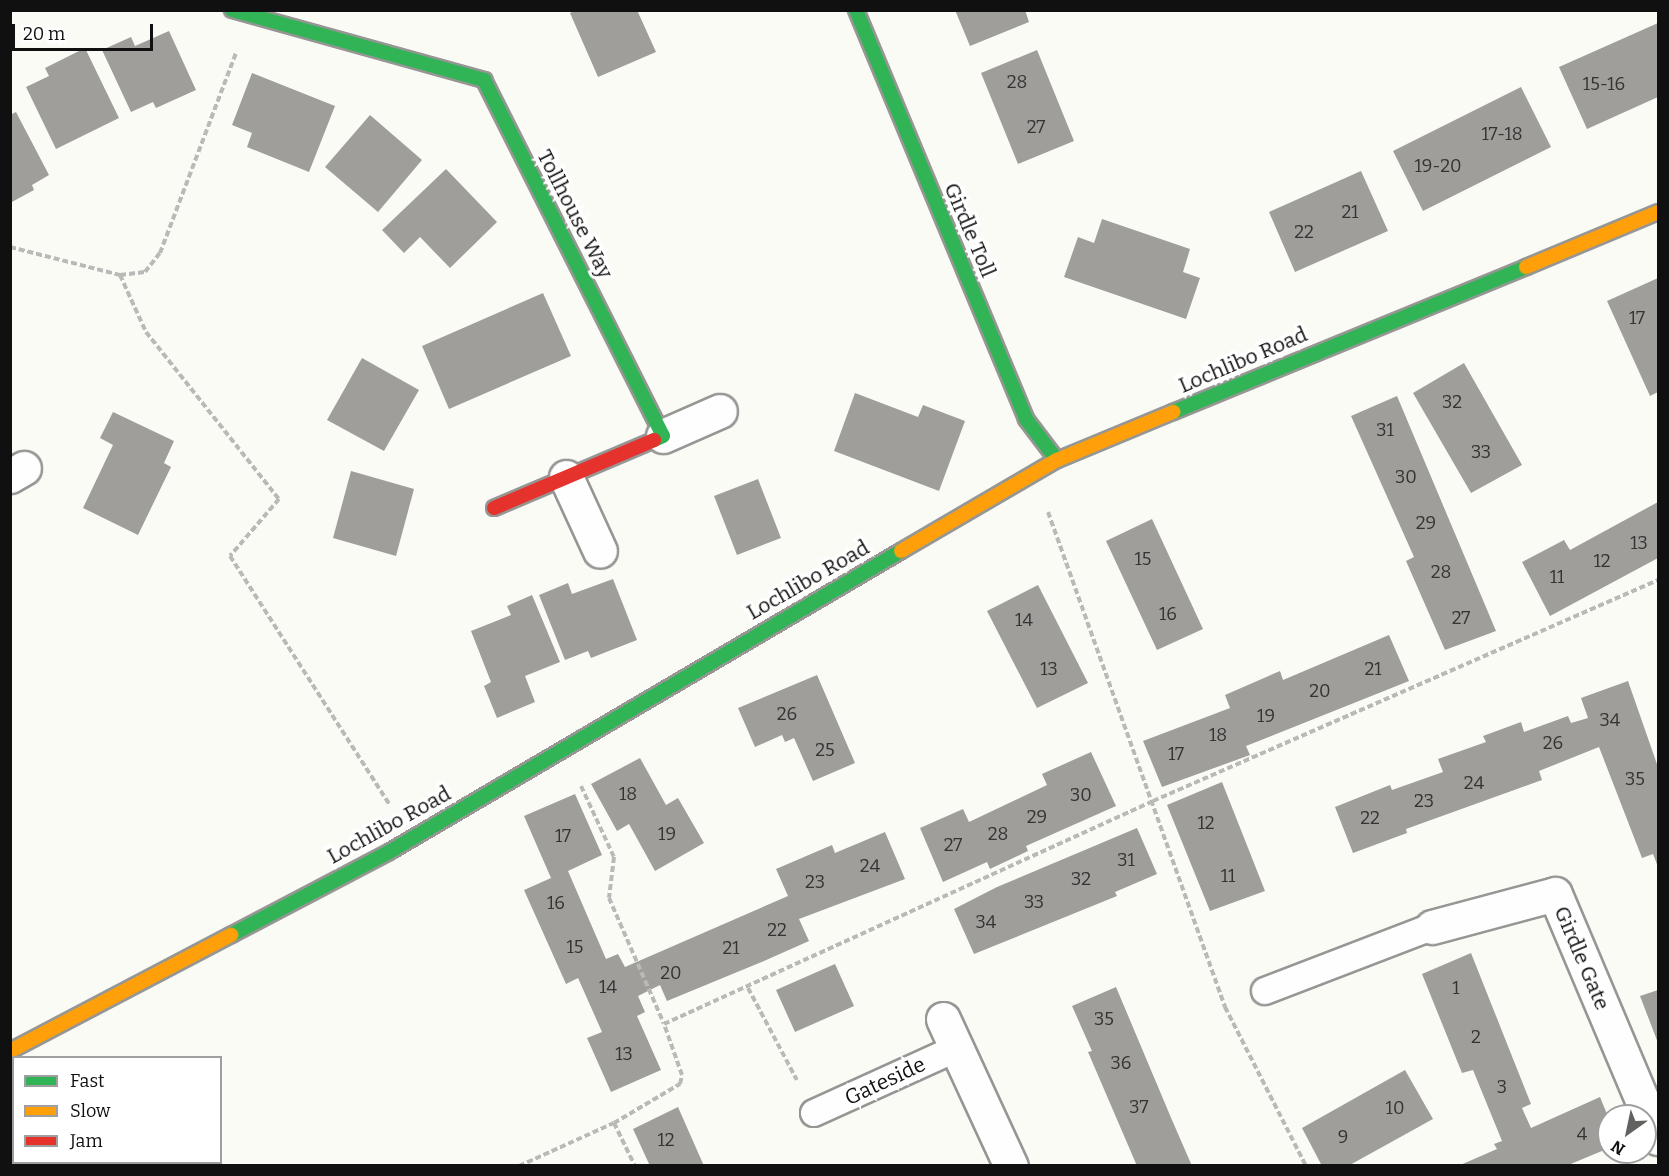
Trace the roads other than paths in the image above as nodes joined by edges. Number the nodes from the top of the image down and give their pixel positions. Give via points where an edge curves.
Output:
1 (232, 10) edge
2 (856, 10) edge
3 (1659, 212) edge
4 (720, 411) dead end
5 (663, 436) junction
6 (1057, 460) junction
7 (566, 477) junction
8 (494, 508) dead end
9 (600, 551) dead end
10 (1432, 927) joint
11 (1265, 992) dead end
12 (943, 1018) dead end
13 (957, 1048) junction
14 (10, 1051) edge
15 (814, 1113) road end
16 (1659, 1138) edge
17 (1011, 1166) edge

1 - 5 street, Tollhouse Way via 484,80
2 - 6 street, Girdle Toll via 1026,419
3 - 6 street, Lochlibo Road
4 - 5 street
5 - 7 street
6 - 14 street, Lochlibo Road via 411,838
7 - 8 street
7 - 9 street
10 - 11 lane
10 - 16 street, Girdle Gate via 1555,894
12 - 13 street
13 - 15 lane, Gateside
13 - 17 street

